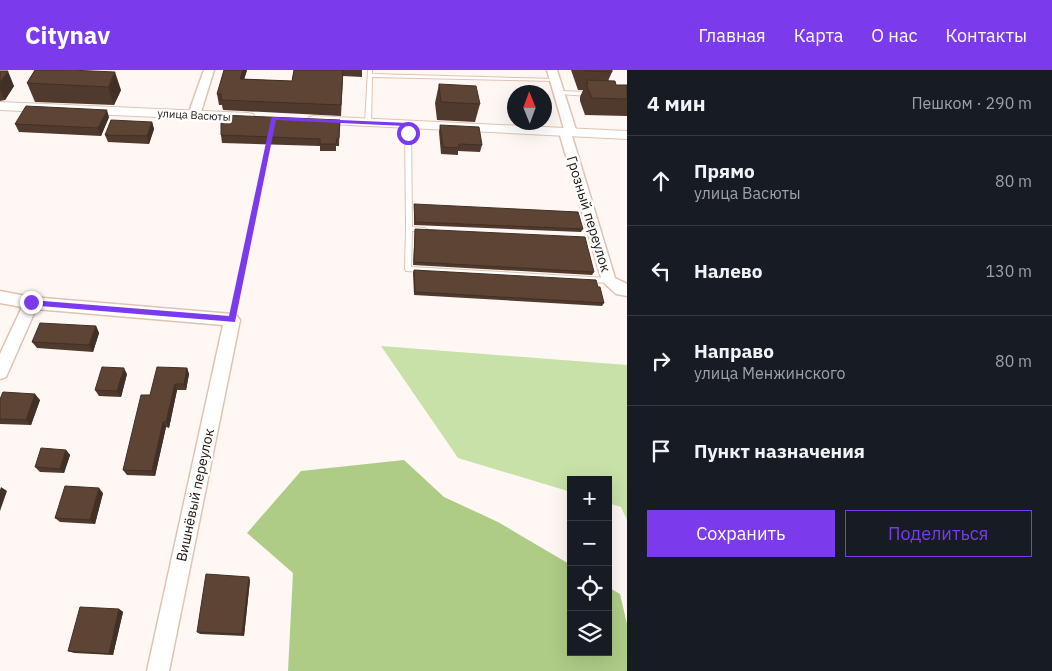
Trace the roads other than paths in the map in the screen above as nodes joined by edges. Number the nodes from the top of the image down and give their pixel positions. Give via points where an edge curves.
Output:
1 (209, 70) edge
2 (370, 73) edge
3 (553, 75) edge
4 (560, 94) junction
5 (598, 94) edge
6 (0, 106) edge
7 (194, 115) junction
8 (263, 118) edge
9 (302, 120) edge
10 (368, 123) junction
11 (408, 124) junction
12 (568, 132) junction
13 (627, 135) edge
14 (409, 229) junction
15 (428, 230) edge
16 (619, 287) edge
17 (0, 297) edge
18 (31, 302) junction
19 (0, 372) edge
20 (158, 671) edge

1 - 7 street
2 - 3 lane
2 - 10 lane
3 - 4 street, Грозный переулок
4 - 5 lane
4 - 12 street, Грозный переулок
6 - 7 street, улица Васюты
7 - 8 street, улица Васюты
9 - 10 street
10 - 11 street
11 - 12 street
11 - 14 lane
12 - 13 street
12 - 16 street, Грозный переулок via 591,237
14 - 15 lane
14 - 16 lane via 408,269
17 - 18 street
18 - 19 street
18 - 20 street, Вишнёвый переулок via 232,320

